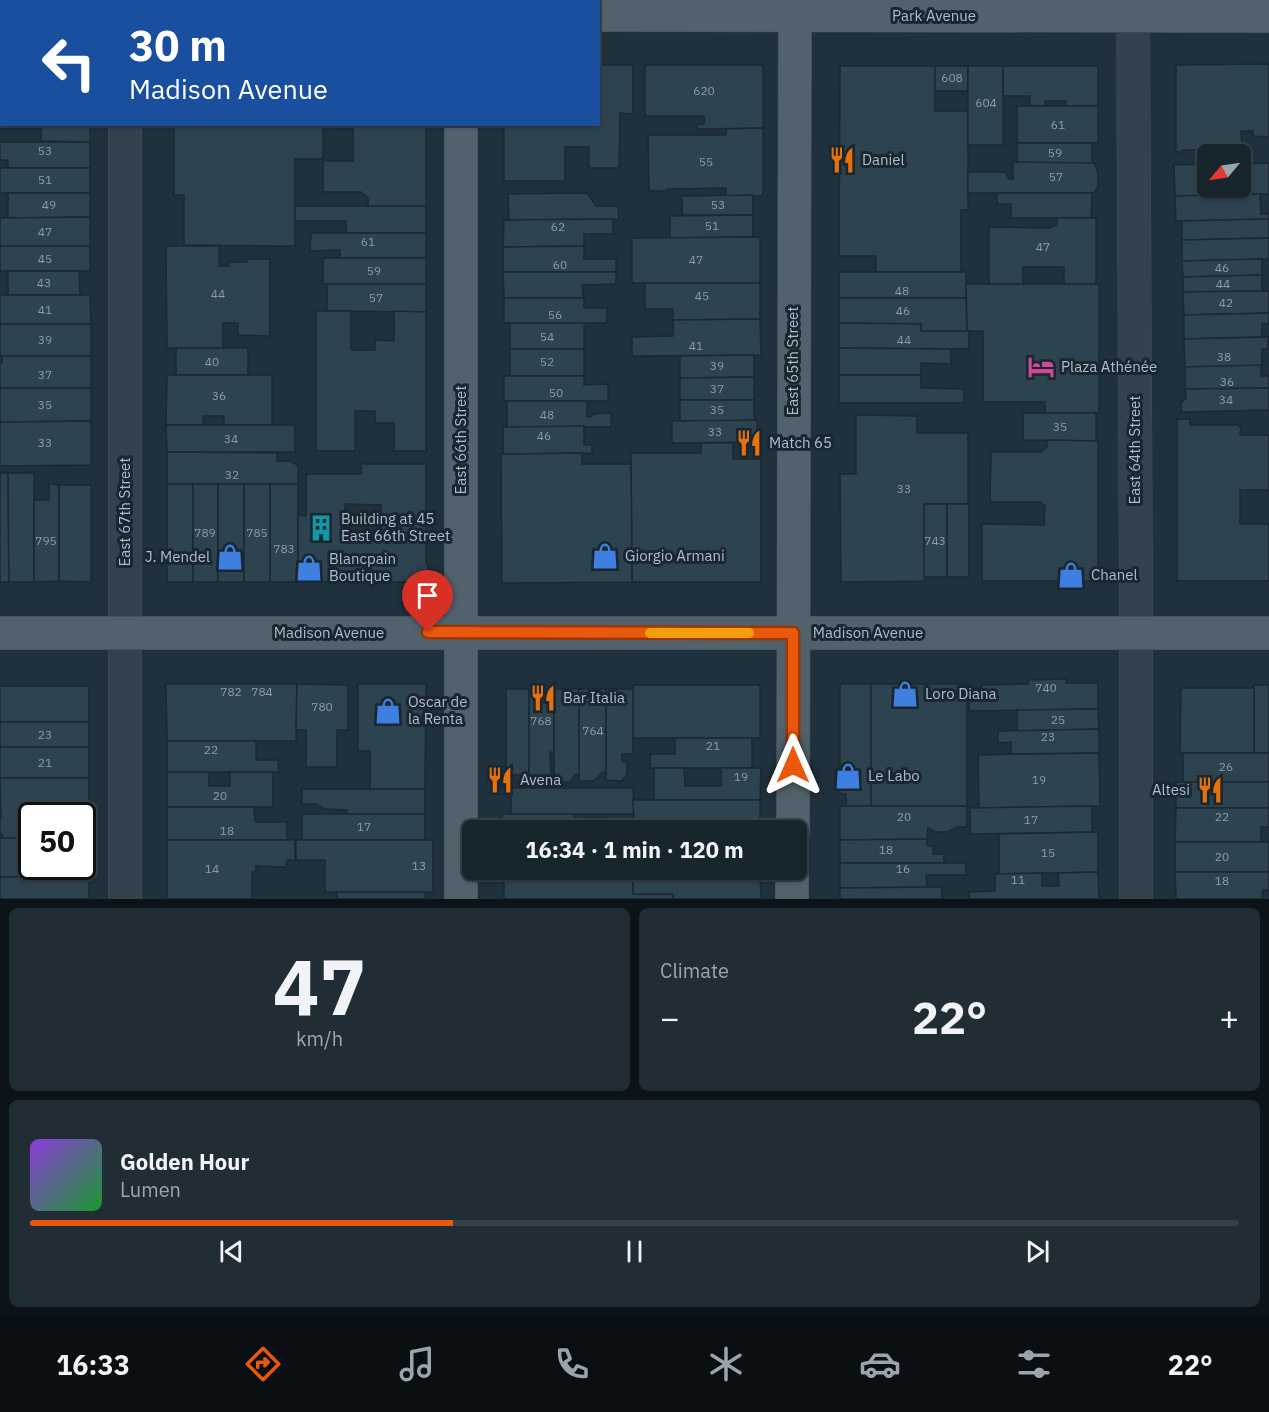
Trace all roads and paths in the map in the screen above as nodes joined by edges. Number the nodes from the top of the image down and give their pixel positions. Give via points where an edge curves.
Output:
1 (795, 8) edge
2 (1133, 8) edge
3 (600, 15) edge
4 (1269, 16) edge
5 (125, 126) edge
6 (461, 126) edge
7 (0, 633) edge
8 (125, 633) junction
9 (461, 633) junction
10 (793, 633) junction
11 (1136, 633) junction
12 (1269, 633) edge
13 (792, 820) edge
14 (792, 880) edge
15 (125, 899) edge
16 (461, 899) edge
17 (792, 899) edge
18 (1136, 899) edge

1 - 2 main road, Park Avenue
1 - 3 main road, Park Avenue
1 - 10 main road, East 65th Street
2 - 4 main road, Park Avenue
2 - 11 street, East 64th Street
5 - 8 street, East 67th Street
6 - 9 main road, East 66th Street
7 - 8 main road, Madison Avenue
8 - 9 main road, Madison Avenue
8 - 15 street, East 67th Street
9 - 10 main road, Madison Avenue
9 - 16 main road, East 66th Street
10 - 11 main road, Madison Avenue
10 - 13 main road, East 65th Street
11 - 12 main road, Madison Avenue
11 - 18 street, East 64th Street
14 - 17 main road

